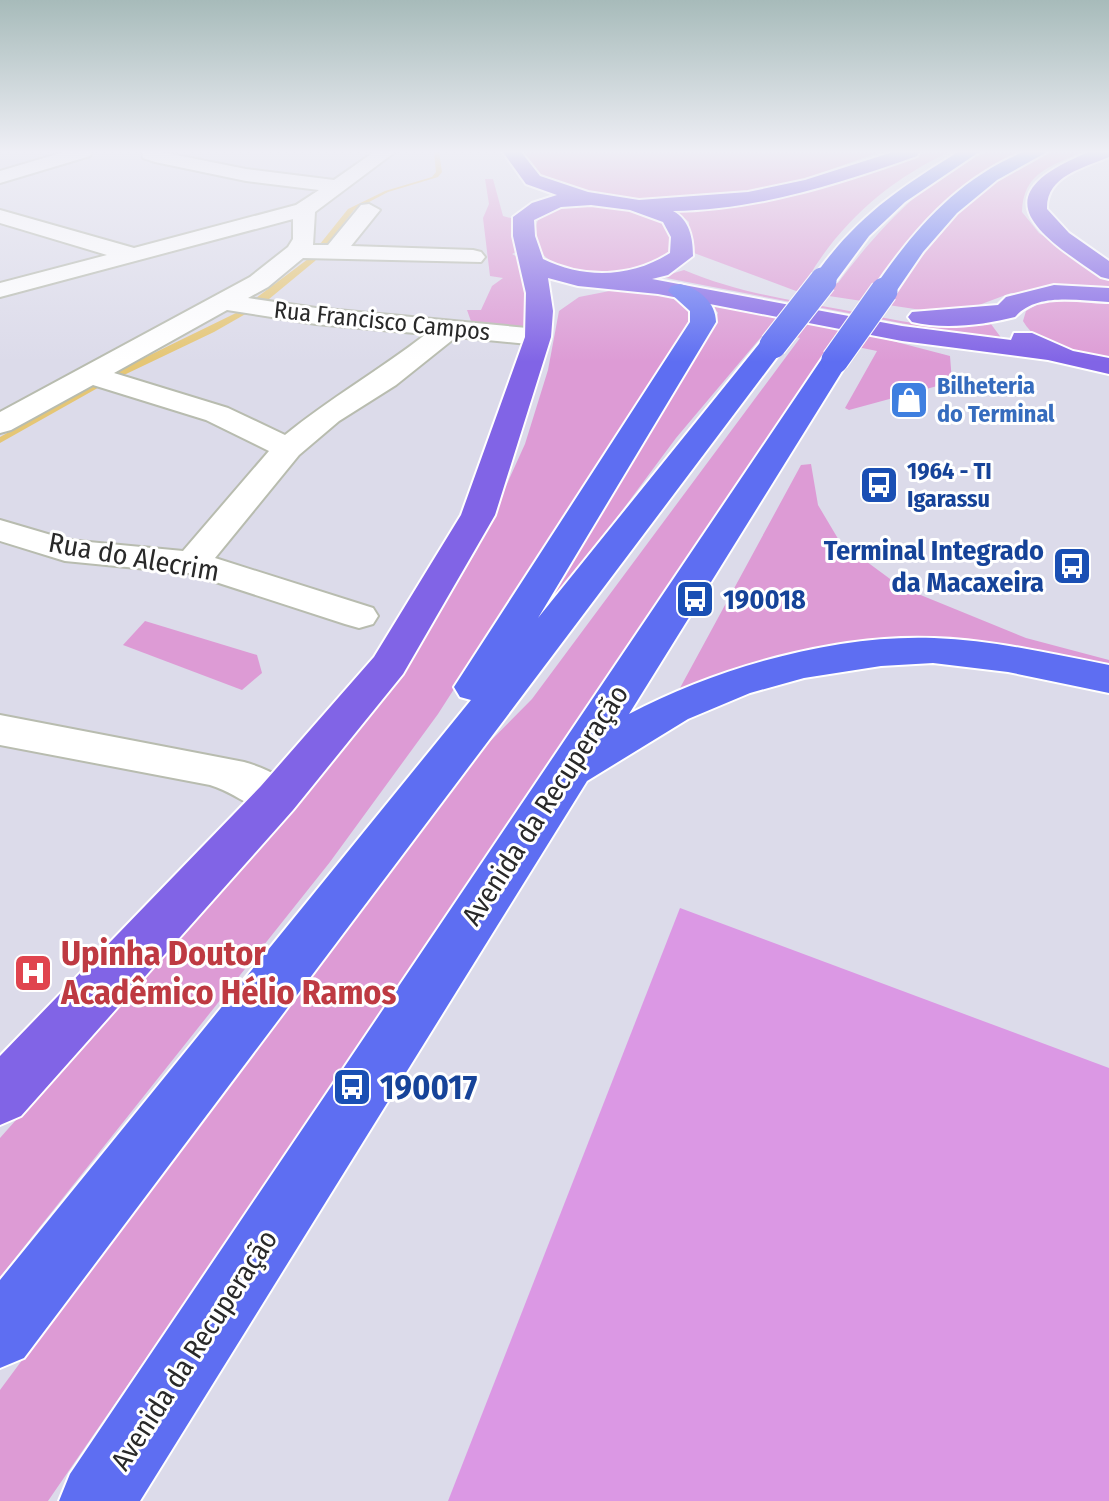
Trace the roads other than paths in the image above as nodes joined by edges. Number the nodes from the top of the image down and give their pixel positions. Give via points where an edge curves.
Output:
1 (21, 222) edge
2 (256, 222) edge
3 (304, 222) edge
4 (359, 222) edge
5 (523, 222) edge
6 (675, 222) edge
7 (871, 222) edge
8 (936, 222) edge
9 (1042, 222) edge
10 (298, 251) junction
11 (334, 252) junction
12 (130, 254) junction
13 (473, 257) dead end
14 (534, 263) junction
15 (1109, 272) edge
16 (680, 273) junction
17 (612, 280) junction
18 (0, 290) edge
19 (1109, 295) edge
20 (226, 302) junction
21 (1006, 312) junction
22 (540, 326) junction
23 (451, 328) junction
24 (1049, 352) junction
25 (1109, 366) edge
26 (87, 374) junction
27 (0, 424) edge
28 (288, 448) junction
29 (0, 530) edge
30 (192, 563) junction
31 (359, 616) dead end
32 (1109, 679) edge
33 (0, 730) edge
34 (559, 782) junction
35 (277, 798) junction
36 (368, 864) junction
37 (0, 1097) edge
38 (0, 1334) edge
39 (97, 1501) edge

1 - 12 street
2 - 12 street
3 - 10 street
4 - 11 street
5 - 14 main road
6 - 16 main road via 684,248
7 - 36 highway, bridge
8 - 34 highway, Avenida da Recuperação, bridge via 835,360
9 - 15 main road
10 - 11 street
10 - 20 street
11 - 13 street
12 - 18 street
14 - 17 main road via 567,277
14 - 22 main road
16 - 17 main road
16 - 17 main road via 660,270
16 - 21 main road via 938,318
16 - 24 main road via 987,348
16 - 36 highway via 703,309 703,322
17 - 22 main road via 566,293
19 - 21 main road via 1031,295
20 - 23 street, Rua Francisco Campos
20 - 26 street
21 - 24 main road via 1017,335
22 - 23 street, Rua Francisco Campos
22 - 35 main road via 478,515 389,665
23 - 28 street
24 - 25 main road
26 - 27 street
26 - 28 street via 217,414
28 - 30 street
29 - 30 street, Rua do Alecrim via 65,550
30 - 31 street, Rua do Alecrim
32 - 34 highway via 945,651 909,650 791,666 732,682 676,706
33 - 35 street via 210,769 244,778
34 - 39 highway, Avenida da Recuperação
35 - 37 main road
36 - 38 highway

